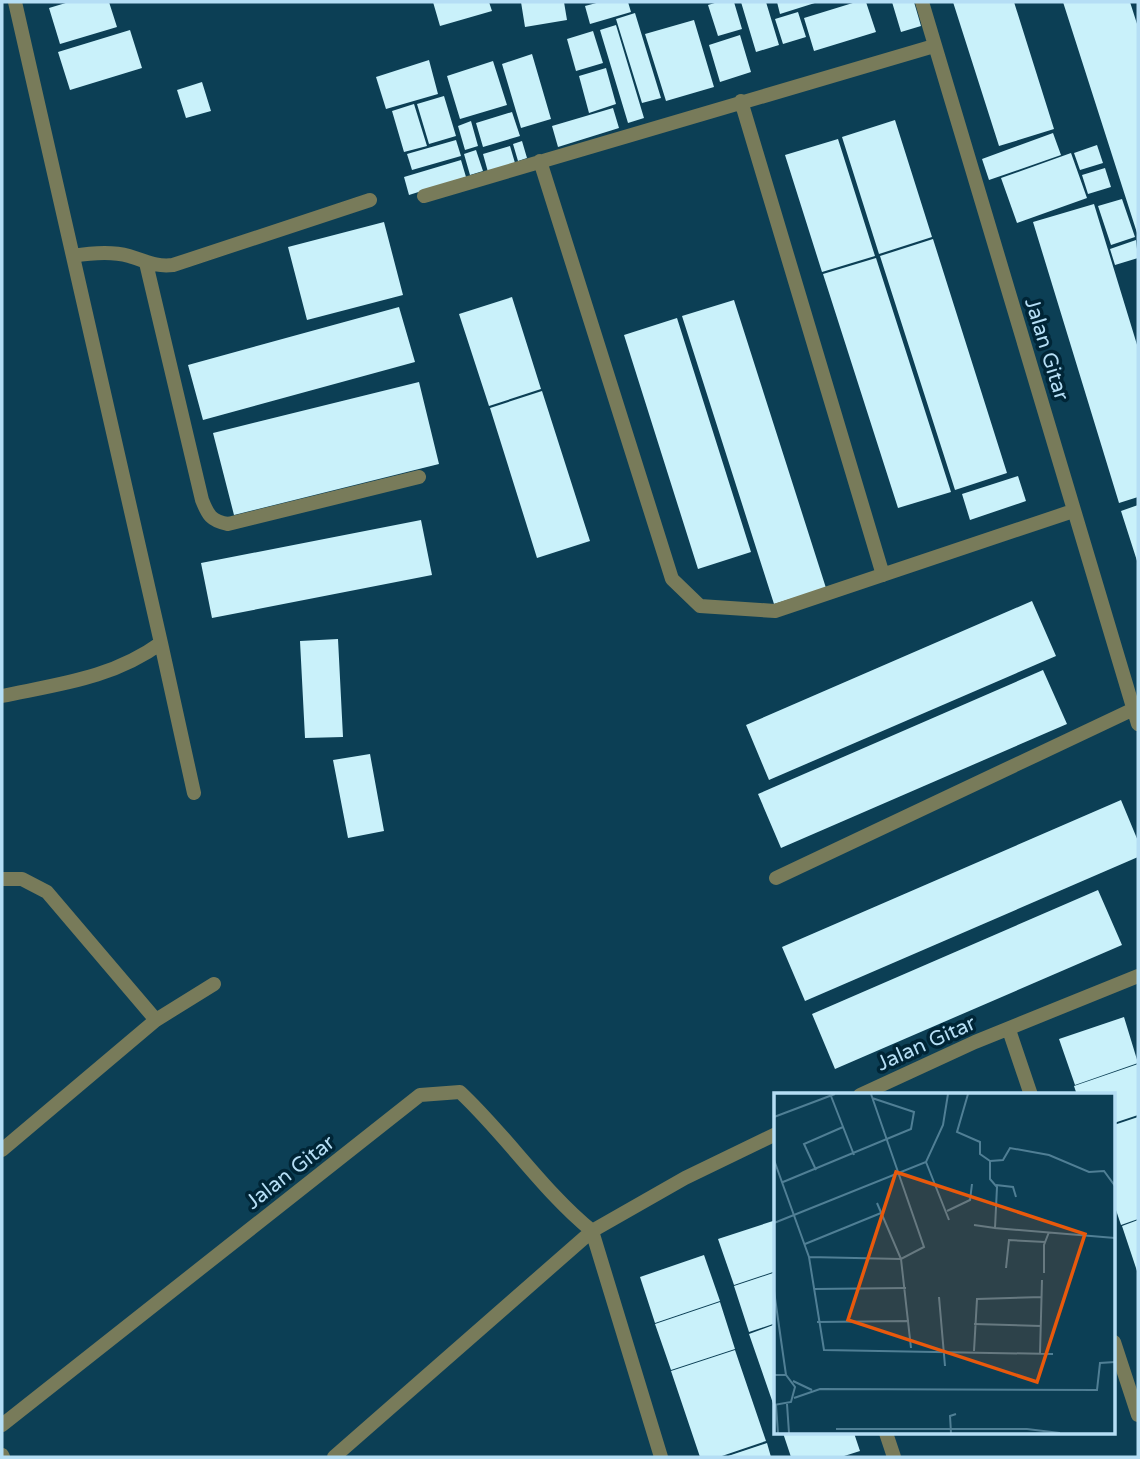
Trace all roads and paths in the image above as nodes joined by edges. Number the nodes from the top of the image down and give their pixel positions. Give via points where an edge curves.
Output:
1 (15, 2) edge
2 (922, 2) edge
3 (934, 46) junction
4 (741, 101) junction
5 (540, 161) junction
6 (424, 196) dead end
7 (370, 200) dead end
8 (73, 256) junction
9 (146, 263) junction
10 (418, 477) dead end
11 (1073, 510) junction
12 (883, 575) junction
13 (161, 643) junction
14 (2, 696) edge
15 (1136, 707) edge
16 (1138, 724) edge
17 (194, 793) dead end
18 (776, 878) dead end
19 (2, 879) edge
20 (1138, 976) edge
21 (214, 984) dead end
22 (156, 1020) junction
23 (1009, 1030) junction
24 (865, 1093) edge
25 (1030, 1093) edge
26 (774, 1135) edge
27 (2, 1150) edge
28 (592, 1231) junction
29 (1116, 1348) edge
30 (1138, 1415) edge
31 (2, 1425) edge
32 (886, 1434) edge
33 (334, 1457) edge
34 (661, 1457) edge
35 (894, 1457) edge

1 - 8 street
2 - 3 street, Jalan Gitar
3 - 4 street
3 - 11 street, Jalan Gitar
4 - 5 street
4 - 12 street
5 - 6 street
5 - 12 street via 672,579 700,606 775,611
7 - 9 street via 173,265
8 - 9 street via 109,253
8 - 13 street
9 - 10 street via 202,500 215,522 228,524
11 - 12 street
11 - 15 street, Jalan Gitar
13 - 14 street via 98,677
13 - 17 street
15 - 16 street, Jalan Gitar
15 - 18 street
19 - 22 street via 22,879 47,892
20 - 23 street, Jalan Gitar
21 - 22 street
22 - 27 street
23 - 24 street, Jalan Gitar
23 - 25 street, Jalan Gitar
26 - 28 street
28 - 31 street, Jalan Gitar via 562,1207 460,1092 420,1094
28 - 33 street
28 - 34 street
29 - 30 street
32 - 35 street

